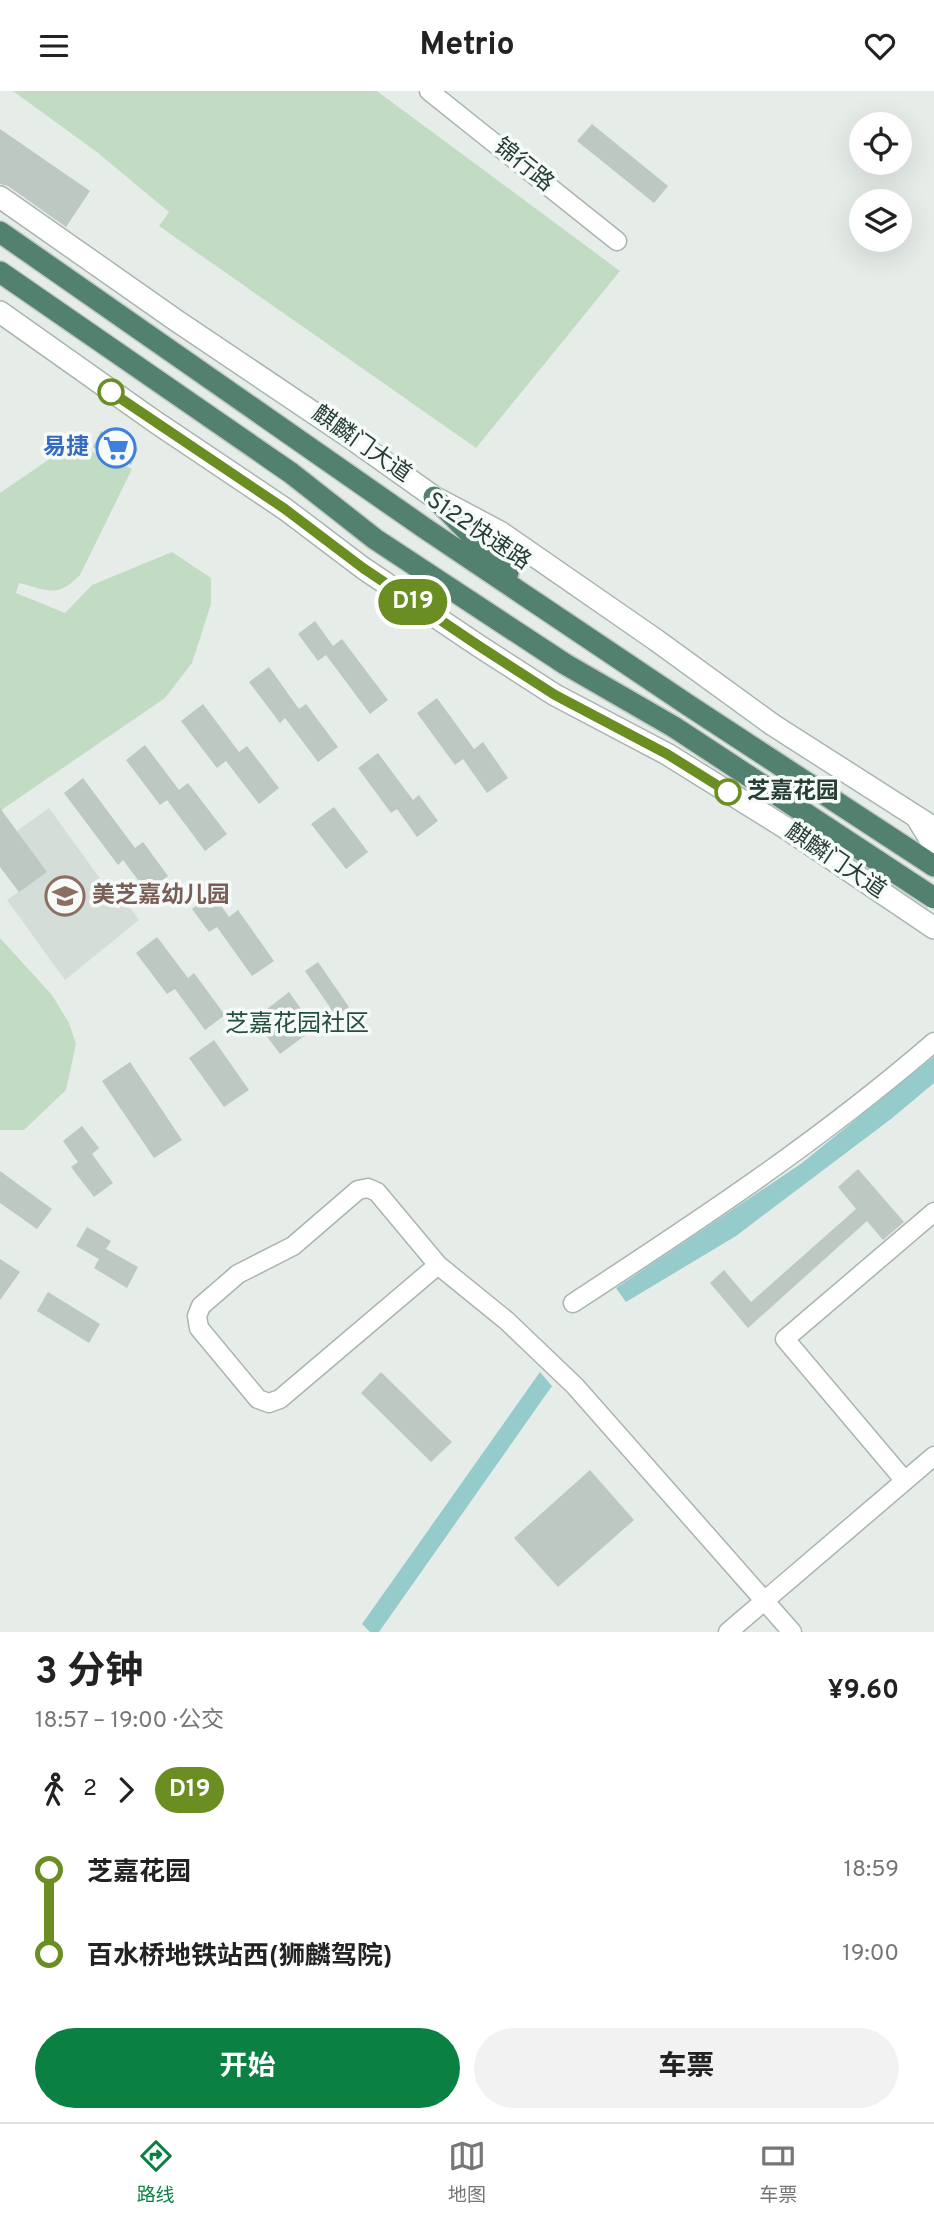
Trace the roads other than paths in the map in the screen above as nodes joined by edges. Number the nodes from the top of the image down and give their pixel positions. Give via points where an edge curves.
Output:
1 (429, 91) edge
2 (0, 197) edge
3 (0, 232) edge
4 (617, 241) dead end
5 (0, 272) edge
6 (0, 312) edge
7 (434, 497) junction
8 (536, 602) junction
9 (925, 822) edge
10 (934, 857) edge
11 (934, 866) edge
12 (934, 880) edge
13 (871, 886) junction
14 (934, 898) edge
15 (934, 929) edge
16 (934, 1042) edge
17 (934, 1212) edge
18 (438, 1265) junction
19 (573, 1303) dead end
20 (934, 1456) edge
21 (905, 1481) junction
22 (764, 1601) junction
23 (728, 1632) edge
24 (792, 1632) edge

1 - 4 street, 锦行路
2 - 7 street, 麒麟门大道
3 - 8 highway, S122快速路
5 - 14 highway, bridge via 291,473 375,538
6 - 13 street, 麒麟门大道 via 479,646 555,695 667,754
7 - 8 highway
7 - 9 street, 麒麟门大道 via 500,532 773,725
8 - 11 highway, S122快速路
9 - 10 street
12 - 13 street via 926,888 902,894
13 - 15 street, 麒麟门大道
16 - 19 street via 823,1132
17 - 21 street via 785,1339
18 - 18 street via 377,1192 368,1188 358,1191 293,1246 238,1274 201,1306 199,1328 258,1399 269,1403 280,1399
18 - 22 street via 507,1321 575,1386
20 - 21 street
21 - 22 street
22 - 23 street
22 - 24 street

